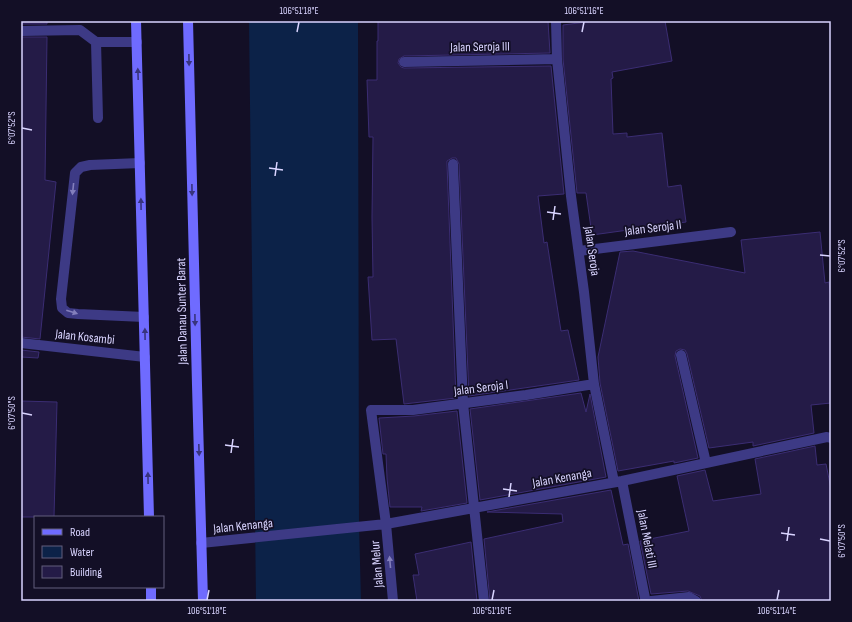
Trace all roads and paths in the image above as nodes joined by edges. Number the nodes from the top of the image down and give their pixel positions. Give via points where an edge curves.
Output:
1 (136, 21) edge
2 (188, 21) edge
3 (556, 21) edge
4 (21, 31) edge
5 (96, 42) junction
6 (137, 42) junction
7 (557, 59) junction
8 (404, 62) dead end
9 (98, 118) dead end
10 (140, 163) junction
11 (453, 164) dead end
12 (731, 232) dead end
13 (579, 251) junction
14 (144, 317) junction
15 (21, 343) edge
16 (681, 355) dead end
17 (145, 357) junction
18 (594, 384) junction
19 (463, 403) junction
20 (371, 410) joint
21 (831, 438) edge
22 (706, 463) junction
23 (618, 481) junction
24 (474, 507) junction
25 (149, 516) edge
26 (386, 524) junction
27 (201, 543) junction
28 (150, 588) edge
29 (151, 601) edge
30 (204, 601) edge
31 (393, 601) edge
32 (484, 601) edge
33 (647, 601) edge
34 (651, 601) edge
35 (696, 601) edge

1 - 6 main road
2 -> 27 main road, Jalan Danau Sunter Barat
3 - 7 street, Jalan Seroja
4 - 5 street via 80,30
5 - 6 street
5 - 9 street
10 -> 6 main road
7 - 8 street, Jalan Seroja III
7 - 13 street, Jalan Seroja
14 -> 10 main road
10 -> 14 street via 90,165 81,167 75,173 61,299 62,308 68,313
11 - 19 street
12 - 13 street, Jalan Seroja II
13 - 18 street, Jalan Seroja
17 -> 14 main road
15 - 17 street, Jalan Kosambi
16 - 22 street
25 -> 17 main road
18 - 19 street, Jalan Seroja I
18 - 23 street, Jalan Seroja
19 - 20 street, Jalan Seroja I via 413,410
19 - 24 street
20 - 26 street, Jalan Melur
21 - 22 street, Jalan Kenanga
22 - 23 street, Jalan Kenanga
23 - 24 street, Jalan Kenanga
23 - 33 street, Jalan Melati III
24 - 26 street, Jalan Kenanga
24 - 32 street
26 - 27 street, Jalan Kenanga
31 -> 26 street, Jalan Melur
27 - 30 main road, Jalan Danau Sunter Barat
28 - 29 main road
34 - 35 street via 689,597

